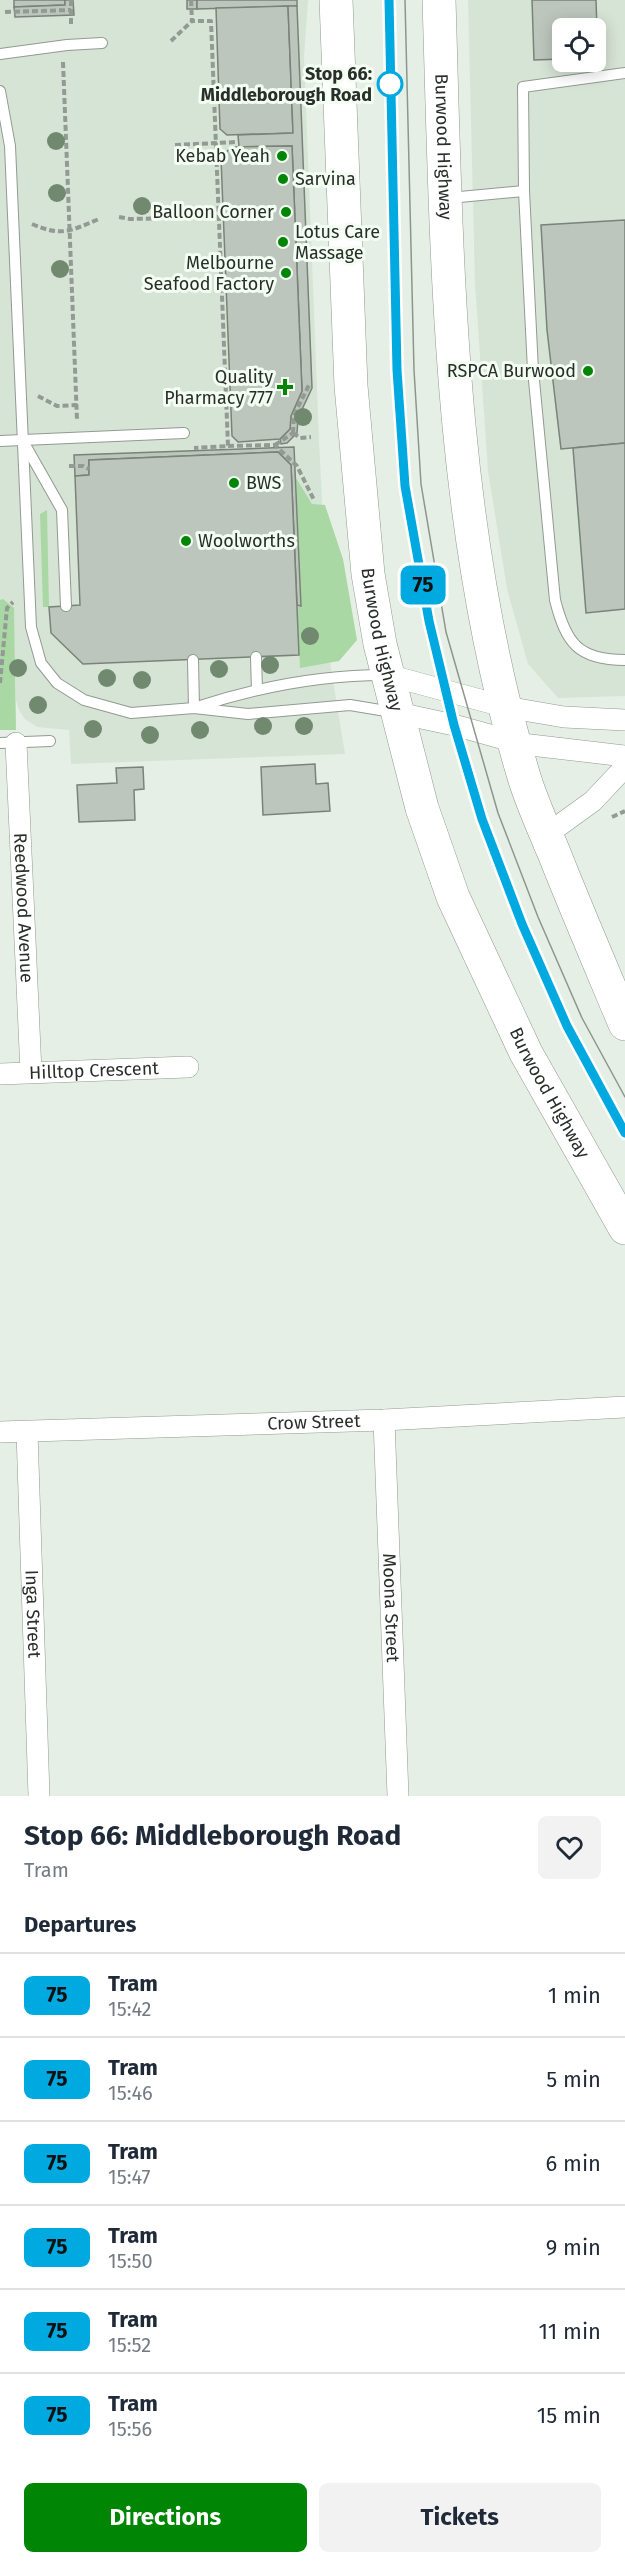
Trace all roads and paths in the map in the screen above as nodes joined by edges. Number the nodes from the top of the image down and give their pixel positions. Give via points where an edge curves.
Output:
1 (71, 0) edge
2 (190, 0) edge
3 (336, 0) edge
4 (439, 0) edge
5 (71, 10) junction
6 (5, 12) dead end
7 (192, 21) junction
8 (71, 28) dead end
9 (171, 41) dead end
10 (102, 43) dead end
11 (0, 54) edge
12 (63, 59) dead end
13 (625, 74) edge
14 (0, 91) edge
15 (237, 142) dead end
16 (217, 143) junction
17 (175, 145) dead end
18 (524, 191) junction
19 (446, 198) junction
20 (119, 217) dead end
21 (177, 218) dead end
22 (99, 219) dead end
23 (30, 223) dead end
24 (70, 231) junction
25 (309, 385) dead end
26 (77, 405) junction
27 (57, 406) dead end
28 (78, 427) dead end
29 (184, 433) dead end
30 (293, 433) junction
31 (311, 437) dead end
32 (23, 440) junction
33 (0, 441) edge
34 (275, 445) junction
35 (228, 446) junction
36 (183, 448) dead end
37 (69, 466) dead end
38 (89, 469) dead end
39 (314, 500) dead end
40 (29, 588) junction
41 (66, 606) dead end
42 (256, 657) dead end
43 (193, 660) dead end
44 (625, 660) edge
45 (388, 675) junction
46 (0, 683) edge
47 (257, 690) junction
48 (506, 707) junction
49 (194, 708) junction
50 (398, 713) junction
51 (625, 720) edge
52 (50, 741) dead end
53 (515, 742) junction
54 (8, 743) edge
55 (625, 756) edge
56 (625, 768) edge
57 (625, 811) edge
58 (605, 821) dead end
59 (546, 835) junction
60 (625, 1024) edge
61 (188, 1067) dead end
62 (31, 1072) junction
63 (0, 1074) edge
64 (625, 1228) edge
65 (625, 1407) edge
66 (384, 1420) junction
67 (0, 1432) edge
68 (27, 1432) junction
69 (39, 1796) edge
70 (398, 1796) edge

1 - 5 path
2 - 7 path
3 - 45 highway, Burwood Highway via 351,386 368,574
4 - 19 highway, Burwood Highway
5 - 6 path
5 - 8 path
7 - 9 path
7 - 16 path via 211,21
10 - 11 lane
12 - 24 path
13 - 18 lane via 524,87
14 - 32 lane via 10,146
15 - 16 path
16 - 17 path
16 - 35 path
18 - 19 lane
18 - 44 lane via 533,370 555,600 568,640 576,647 608,660
19 - 48 highway, Burwood Highway via 462,464 487,624
20 - 21 path
22 - 24 path
23 - 24 path via 51,232
24 - 26 path
25 - 30 path via 294,415
26 - 27 path
26 - 28 path
29 - 32 lane
30 - 31 path via 300,438
30 - 34 path
32 - 33 lane
32 - 40 lane
32 - 41 lane via 62,510
34 - 35 path
34 - 39 path via 297,466
35 - 36 path
37 - 38 path
40 - 46 path via 7,608
40 - 49 lane via 31,627 41,663 57,683 84,700 131,713
42 - 47 lane
43 - 49 lane
45 - 47 lane via 345,675
45 - 48 street
45 - 50 highway, Burwood Highway
47 - 49 lane
48 - 51 street via 564,717
48 - 53 highway, Burwood Highway
49 - 50 lane via 248,714 350,705
50 - 53 street
50 - 64 highway, Burwood Highway via 422,808 465,926 530,1061
52 - 54 lane
53 - 55 street
53 - 59 highway, Burwood Highway
54 - 62 street, Reedwood Avenue
56 - 59 street via 593,801
57 - 58 path
59 - 60 highway, Burwood Highway
61 - 62 street, Hilltop Crescent
62 - 63 street, Hilltop Crescent
65 - 66 street, Crow Street
66 - 68 street, Crow Street
66 - 70 street, Moona Street
67 - 68 street, Crow Street
68 - 69 street, Inga Street

